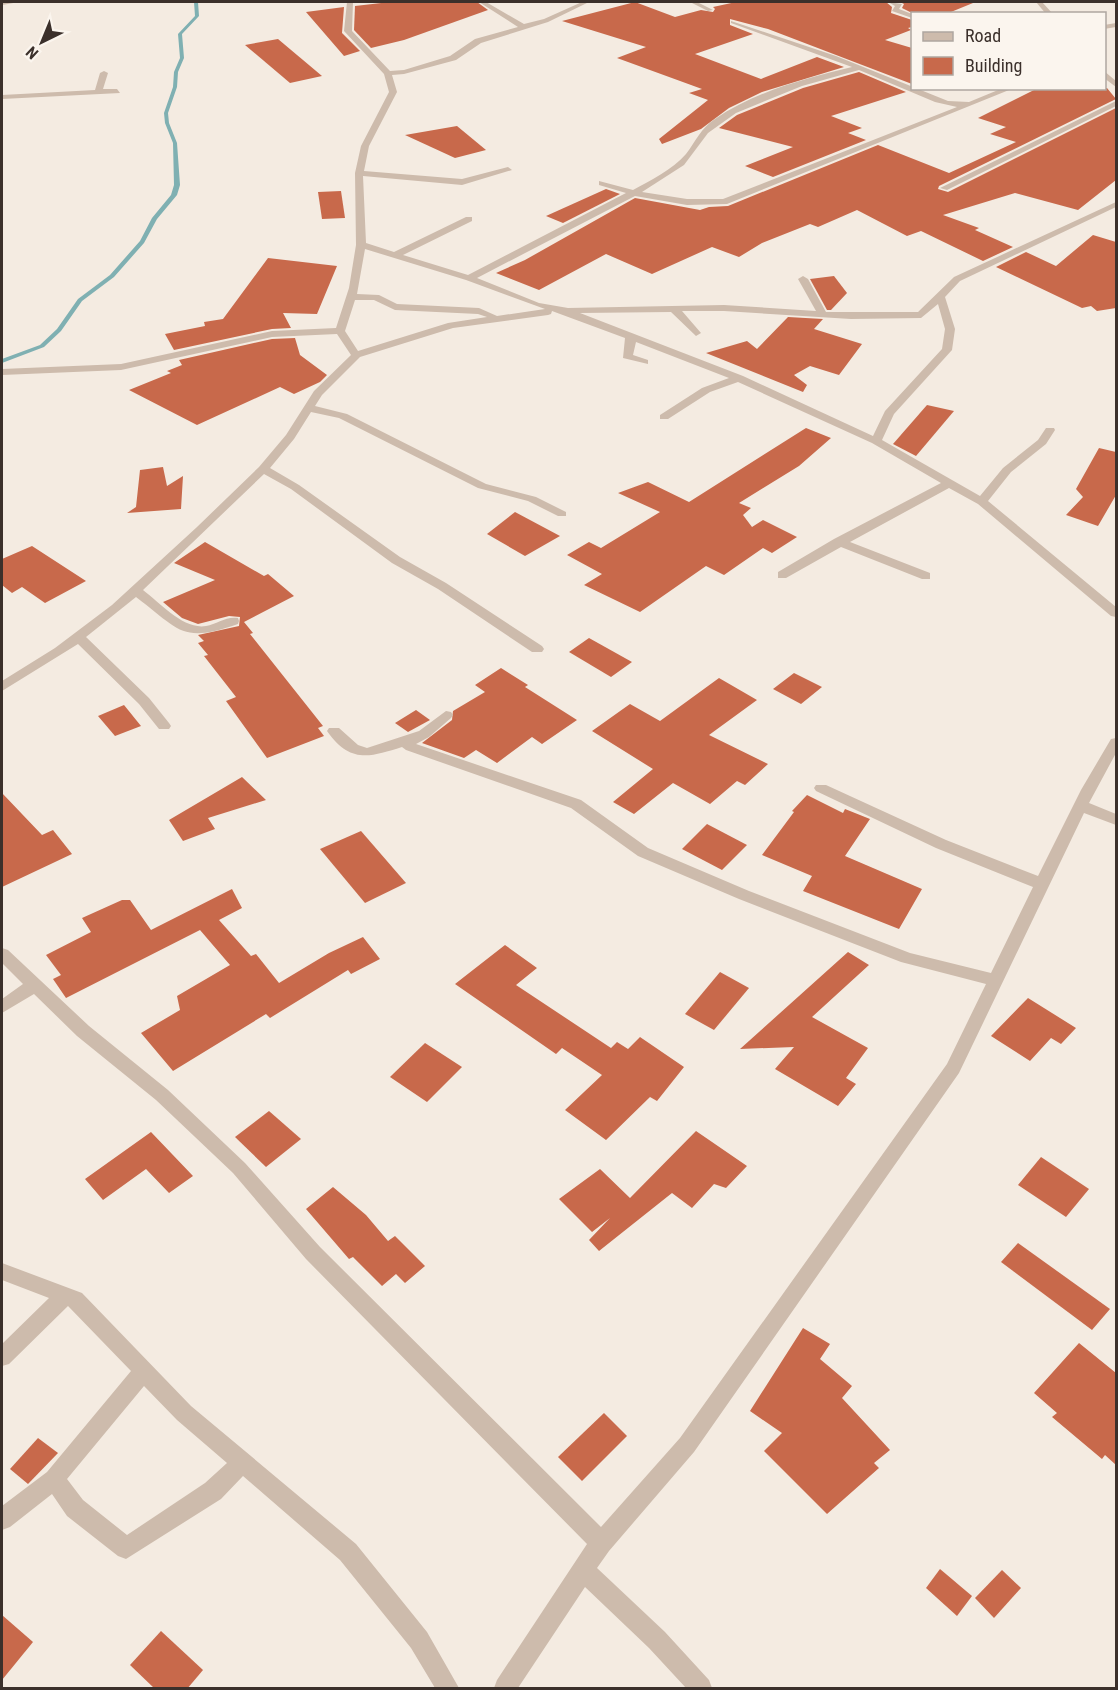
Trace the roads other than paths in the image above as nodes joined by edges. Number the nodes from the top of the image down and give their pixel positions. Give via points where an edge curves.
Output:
1 (16, 2) edge
2 (350, 2) edge
3 (482, 2) edge
4 (586, 2) edge
5 (693, 2) edge
6 (891, 2) edge
7 (2, 3) edge
8 (710, 10) dead end
9 (911, 16) edge
10 (733, 22) dead end
11 (523, 26) junction
12 (857, 68) junction
13 (104, 73) dead end
14 (388, 73) junction
15 (79, 81) dead end
16 (911, 90) edge
17 (912, 90) edge
18 (1006, 90) edge
19 (117, 91) dead end
20 (98, 92) junction
21 (72, 93) junction
22 (2, 97) edge
23 (1116, 103) edge
24 (973, 104) junction
25 (508, 170) dead end
26 (359, 173) junction
27 (602, 183) dead end
28 (944, 188) dead end
29 (635, 193) junction
30 (1116, 204) edge
31 (469, 219) dead end
32 (361, 245) junction
33 (396, 255) junction
34 (469, 278) junction
35 (803, 279) dead end
36 (939, 295) junction
37 (351, 297) junction
38 (564, 310) junction
39 (675, 310) junction
40 (823, 314) junction
41 (498, 318) junction
42 (340, 331) junction
43 (696, 333) dead end
44 (630, 335) junction
45 (356, 355) junction
46 (644, 363) dead end
47 (2, 372) edge
48 (739, 378) junction
49 (309, 408) junction
50 (664, 417) dead end
51 (1050, 430) dead end
52 (876, 441) junction
53 (263, 469) junction
54 (949, 483) junction
55 (981, 502) junction
56 (562, 514) dead end
57 (838, 542) junction
58 (782, 575) dead end
59 (926, 576) dead end
60 (135, 590) junction
61 (1116, 613) edge
62 (233, 621) dead end
63 (78, 638) junction
64 (537, 649) dead end
65 (2, 687) edge
66 (446, 715) dead end
67 (164, 726) dead end
68 (334, 731) dead end
69 (405, 741) junction
70 (1116, 742) edge
71 (821, 788) dead end
72 (1080, 806) junction
73 (1116, 820) edge
74 (1042, 884) junction
75 (2, 954) edge
76 (995, 980) junction
77 (35, 985) junction
78 (2, 1007) edge
79 (2, 1272) edge
80 (66, 1295) junction
81 (2, 1357) edge
82 (144, 1371) junction
83 (242, 1462) junction
84 (54, 1479) junction
85 (2, 1520) edge
86 (601, 1543) junction
87 (583, 1570) junction
88 (448, 1689) edge
89 (505, 1689) edge
90 (701, 1689) edge

1 - 7 street
2 - 14 street via 348,31
3 - 11 street
4 - 11 street via 546,21
5 - 8 street
6 - 9 street via 900,5 894,10
10 - 12 street
11 - 14 street via 478,41 453,58
12 - 16 street
12 - 29 street via 797,84 723,118 705,131 679,167
13 - 20 street
14 - 26 street via 393,92 365,146
15 - 21 street
17 - 24 street via 959,105
18 - 24 street
19 - 20 street
20 - 21 street
21 - 22 street
23 - 28 street
24 - 29 street via 724,202 687,202
25 - 26 street via 462,182
26 - 32 street
27 - 29 street
29 - 34 street
30 - 36 street via 957,279
31 - 33 street
32 - 33 street
32 - 37 street
33 - 34 street
34 - 38 street via 537,305
35 - 40 street
36 - 40 street via 921,315
36 - 52 street via 950,320 951,338 946,350 889,413
37 - 41 street via 376,297 395,306 478,310
37 - 42 street
38 - 39 street
38 - 41 street
38 - 44 street
39 - 40 street via 724,308
39 - 43 street
41 - 45 street via 452,325
42 - 45 street
42 - 47 street via 272,334 121,367
44 - 46 street via 627,356
44 - 48 street
45 - 49 street via 318,393
48 - 50 street via 706,390
48 - 52 street
49 - 53 street
49 - 56 street via 343,416 482,486 532,499
51 - 55 street
52 - 54 street
53 - 60 street
53 - 64 street via 296,487 396,560
54 - 55 street
54 - 57 street
55 - 61 street
57 - 58 street
57 - 59 street
60 - 62 street via 188,630 208,630
60 - 63 street
63 - 65 street
63 - 67 street via 144,701
66 - 69 street via 424,734
68 - 69 street via 353,750 368,754
69 - 76 street via 411,747 576,804 643,852 744,896 907,958
70 - 72 street
71 - 74 street via 941,844
72 - 73 street
72 - 74 street
74 - 76 street
75 - 77 street
76 - 86 street via 946,1078 687,1445
77 - 78 street
77 - 86 street via 239,1168 320,1261
79 - 80 street
80 - 81 street
80 - 82 street via 75,1299
82 - 83 street via 184,1413
82 - 84 street
83 - 84 street via 213,1491 126,1548 75,1508
83 - 88 street via 348,1552 419,1640
84 - 85 street
86 - 87 street
87 - 89 street
87 - 90 street via 657,1640

